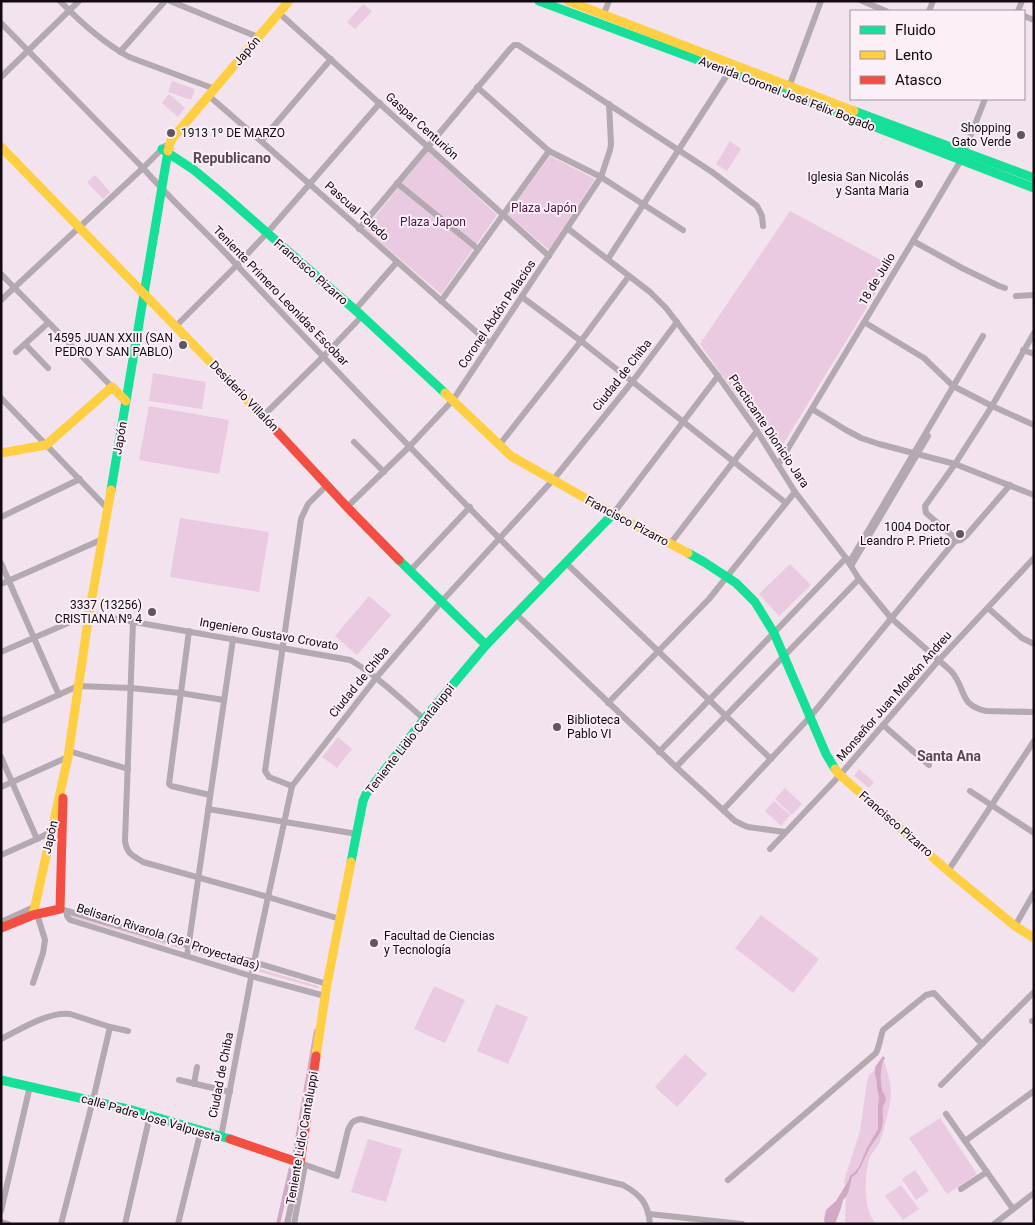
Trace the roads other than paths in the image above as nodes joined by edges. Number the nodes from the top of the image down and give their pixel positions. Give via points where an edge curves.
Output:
1 (60, 1) edge
2 (79, 1) edge
3 (165, 1) edge
4 (170, 1) edge
5 (289, 1) edge
6 (539, 1) edge
7 (568, 1) edge
8 (609, 1) edge
9 (821, 1) edge
10 (862, 1) edge
11 (884, 10) edge
12 (69, 11) junction
13 (279, 13) junction
14 (604, 15) junction
15 (1, 23) edge
16 (600, 24) junction
17 (258, 38) junction
18 (28, 51) junction
19 (120, 52) junction
20 (331, 59) junction
21 (732, 68) junction
22 (1, 77) edge
23 (477, 87) junction
24 (788, 90) junction
25 (212, 92) junction
26 (984, 100) edge
27 (380, 103) junction
28 (609, 104) junction
29 (261, 141) junction
30 (428, 146) junction
31 (1, 147) edge
32 (679, 150) junction
33 (165, 151) junction
34 (549, 151) junction
35 (962, 156) junction
36 (143, 168) junction
37 (601, 177) junction
38 (1034, 178) edge
39 (398, 183) junction
40 (310, 184) junction
41 (1034, 188) edge
42 (162, 190) junction
43 (643, 205) junction
44 (503, 214) junction
45 (79, 226) junction
46 (763, 226) dead end
47 (359, 228) junction
48 (567, 228) junction
49 (683, 230) dead end
50 (267, 233) junction
51 (914, 241) junction
52 (478, 249) junction
53 (549, 256) junction
54 (608, 259) junction
55 (397, 262) junction
56 (237, 265) junction
57 (1, 274) edge
58 (629, 276) junction
59 (14, 288) junction
60 (1005, 288) dead end
61 (144, 294) junction
62 (1016, 296) dead end
63 (1034, 296) edge
64 (522, 297) junction
65 (1, 300) edge
66 (441, 301) junction
67 (358, 313) junction
68 (677, 322) junction
69 (864, 322) junction
70 (48, 323) junction
71 (176, 326) junction
72 (1034, 332) edge
73 (983, 336) dead end
74 (581, 341) junction
75 (25, 344) junction
76 (490, 344) junction
77 (1023, 350) junction
78 (16, 352) dead end
79 (1034, 354) edge
80 (323, 357) junction
81 (48, 368) dead end
82 (718, 376) junction
83 (632, 382) junction
84 (112, 387) junction
85 (955, 387) junction
86 (1, 398) edge
87 (453, 400) junction
88 (126, 401) junction
89 (992, 406) junction
90 (812, 409) junction
91 (263, 416) junction
92 (683, 422) junction
93 (1034, 425) edge
94 (757, 431) junction
95 (354, 442) dead end
96 (500, 444) junction
97 (46, 445) junction
98 (409, 447) junction
99 (1, 453) edge
100 (915, 454) junction
101 (733, 463) junction
102 (955, 464) junction
103 (778, 465) junction
104 (384, 472) junction
105 (80, 479) junction
106 (553, 480) junction
107 (327, 485) junction
108 (1010, 485) junction
109 (795, 492) junction
110 (1034, 495) edge
111 (786, 503) junction
112 (347, 507) junction
113 (108, 508) junction
114 (470, 508) junction
115 (613, 514) junction
116 (1, 517) edge
117 (102, 539) junction
118 (500, 539) junction
119 (955, 541) junction
120 (670, 544) junction
121 (1033, 561) edge
122 (1, 562) edge
123 (849, 562) junction
124 (566, 563) junction
125 (410, 571) junction
126 (728, 577) junction
127 (859, 579) junction
128 (9, 581) junction
129 (1, 584) edge
130 (545, 584) junction
131 (442, 601) junction
132 (988, 608) junction
133 (89, 614) junction
134 (516, 614) junction
135 (891, 618) junction
136 (133, 622) junction
137 (189, 631) junction
138 (774, 633) junction
139 (34, 638) junction
140 (233, 639) junction
141 (1034, 644) edge
142 (486, 645) junction
143 (282, 648) junction
144 (658, 651) junction
145 (1, 652) edge
146 (784, 656) junction
147 (939, 660) junction
148 (376, 678) junction
149 (78, 686) junction
150 (131, 688) junction
151 (180, 693) junction
152 (59, 696) junction
153 (224, 700) junction
154 (709, 700) junction
155 (608, 703) junction
156 (1034, 712) edge
157 (726, 716) junction
158 (810, 717) junction
159 (424, 719) junction
160 (1, 721) edge
161 (883, 725) junction
162 (1034, 742) edge
163 (659, 752) junction
164 (68, 754) junction
165 (1, 757) edge
166 (771, 759) junction
167 (929, 765) dead end
168 (676, 767) junction
169 (128, 769) junction
170 (64, 775) junction
171 (840, 775) junction
172 (12, 782) junction
173 (292, 786) junction
174 (1, 787) edge
175 (970, 791) dead end
176 (210, 795) junction
177 (991, 806) junction
178 (208, 808) junction
179 (723, 810) junction
180 (284, 821) junction
181 (51, 832) junction
182 (785, 832) junction
183 (1034, 833) edge
184 (357, 834) junction
185 (37, 839) junction
186 (770, 849) dead end
187 (1, 855) edge
188 (948, 871) junction
189 (198, 877) junction
190 (1034, 894) edge
191 (268, 897) junction
192 (63, 910) junction
193 (35, 912) junction
194 (340, 919) junction
195 (1, 922) edge
196 (1015, 926) junction
197 (1, 928) edge
198 (1034, 938) edge
199 (190, 946) junction
200 (187, 956) junction
201 (254, 962) junction
202 (251, 976) junction
203 (33, 983) dead end
204 (327, 984) junction
205 (1034, 992) edge
206 (325, 996) junction
207 (110, 1027) junction
208 (128, 1031) dead end
209 (1, 1039) edge
210 (982, 1044) junction
211 (197, 1066) dead end
212 (1, 1080) edge
213 (179, 1080) dead end
214 (194, 1084) junction
215 (941, 1085) dead end
216 (30, 1086) junction
217 (230, 1092) junction
218 (1033, 1093) edge
219 (92, 1100) junction
220 (946, 1114) dead end
221 (150, 1115) junction
222 (201, 1130) junction
223 (221, 1136) junction
224 (965, 1141) junction
225 (302, 1164) junction
226 (987, 1172) junction
227 (728, 1180) dead end
228 (961, 1189) dead end
229 (1034, 1193) edge
230 (1012, 1209) junction
231 (1, 1211) edge
232 (649, 1214) junction
233 (1, 1222) edge
234 (7, 1224) edge
235 (60, 1224) edge
236 (125, 1224) edge
237 (178, 1224) edge
238 (287, 1224) edge
239 (294, 1224) edge
240 (650, 1224) edge
241 (742, 1224) edge
242 (994, 1224) edge

1 - 12 street
2 - 12 street
3 - 19 street
4 - 17 street
5 - 13 street, Japón
6 - 16 street, Avenida Coronel José Félix Bogado
7 - 14 street, Avenida Coronel José Félix Bogado
8 - 14 street
9 - 24 street
10 - 11 street
12 - 18 street
12 - 19 street
13 - 17 street, Japón
13 - 20 street, Gaspar Centurión
14 - 16 street
14 - 21 street, Avenida Coronel José Félix Bogado
15 - 18 street, Teniente Primero Leonidas Escobar
16 - 21 street, Avenida Coronel José Félix Bogado
17 - 25 street, Japón
18 - 22 street
18 - 36 street, Teniente Primero Leonidas Escobar
19 - 25 street
20 - 27 street, Gaspar Centurión
20 - 29 street
21 - 24 street, Avenida Coronel José Félix Bogado
21 - 32 street
23 - 28 street via 512,47 520,45
23 - 30 street
23 - 34 street
24 - 35 street, Avenida Coronel José Félix Bogado
25 - 29 street, Pascual Toledo
25 - 33 street, Japón
26 - 35 street, 18 de Julio
27 - 30 street, Gaspar Centurión
27 - 40 street
28 - 32 street
28 - 37 street, Coronel Abdón Palacios via 611,144
29 - 40 street, Pascual Toledo
30 - 39 street
30 - 44 street, Gaspar Centurión
31 - 45 street, Desiderio Villalón
32 - 43 street
32 - 46 street via 754,204 762,214
33 - 36 street
33 - 42 street, Japón
33 - 50 street, Francisco Pizarro via 194,170
34 - 37 street
34 - 44 street
35 - 38 street, Avenida Coronel José Félix Bogado
35 - 41 street, Avenida Coronel José Félix Bogado
35 - 51 street, 18 de Julio
36 - 42 street, Teniente Primero Leonidas Escobar
36 - 45 street
37 - 43 street
37 - 48 street, Coronel Abdón Palacios
39 - 47 street
39 - 52 street
40 - 47 street, Pascual Toledo
40 - 50 street
42 - 56 street, Teniente Primero Leonidas Escobar
42 - 61 street, Japón
43 - 49 street
43 - 54 street
44 - 52 street
44 - 53 street, Gaspar Centurión
45 - 59 street
45 - 61 street, Desiderio Villalón
47 - 55 street, Pascual Toledo
48 - 53 street, Coronel Abdón Palacios
48 - 54 street, Practicante Dionicio Jara
50 - 56 street
50 - 67 street, Francisco Pizarro
51 - 60 street
51 - 69 street, 18 de Julio
52 - 66 street
53 - 64 street, Coronel Abdón Palacios
54 - 58 street, Practicante Dionicio Jara
55 - 66 street, Pascual Toledo
55 - 67 street
56 - 71 street
56 - 80 street, Teniente Primero Leonidas Escobar
57 - 59 street
58 - 68 street, Practicante Dionicio Jara via 650,292
58 - 74 street
59 - 65 street
59 - 70 street
61 - 71 street, Desiderio Villalón
61 - 88 street, Japón
62 - 63 street
64 - 74 street
64 - 76 street, Coronel Abdón Palacios
66 - 76 street, Pascual Toledo
67 - 80 street
67 - 87 street, Francisco Pizarro
68 - 82 street, Practicante Dionicio Jara
68 - 83 street, Ciudad de Chiba
69 - 85 street via 920,356
69 - 90 street, 18 de Julio
70 - 75 street
70 - 84 street
71 - 91 street, Desiderio Villalón
72 - 77 street
73 - 85 street
74 - 83 street
74 - 96 street
75 - 78 street
75 - 81 street
76 - 87 street, Coronel Abdón Palacios
77 - 79 street
77 - 89 street
80 - 91 street
80 - 98 street, Teniente Primero Leonidas Escobar
82 - 92 street, Teniente Lidio Cantaluppi
82 - 94 street, Practicante Dionicio Jara
83 - 92 street
83 - 106 street, Ciudad de Chiba
84 - 88 street
84 - 97 street
85 - 89 street
85 - 100 street
86 - 97 street
87 - 96 street, Francisco Pizarro
87 - 98 street, Coronel Abdón Palacios
88 - 113 street, Japón
89 - 93 street
89 - 102 street
90 - 100 street via 861,438
90 - 103 street, 18 de Julio
91 - 107 street, Desiderio Villalón
92 - 101 street
92 - 115 street, Teniente Lidio Cantaluppi
94 - 101 street
94 - 103 street, Practicante Dionicio Jara
95 - 104 street
96 - 106 street, Francisco Pizarro via 511,456
97 - 99 street
97 - 105 street
98 - 104 street, Coronel Abdón Palacios
98 - 114 street, Teniente Primero Leonidas Escobar
100 - 102 street
100 - 123 street
101 - 111 street
101 - 120 street
102 - 108 street
102 - 119 street via 925,506 926,513
103 - 109 street, Practicante Dionicio Jara
104 - 112 street, Coronel Abdón Palacios
105 - 113 street
105 - 116 street
106 - 115 street, Francisco Pizarro
106 - 118 street, Ciudad de Chiba
107 - 112 street, Desiderio Villalón
107 - 143 street via 308,504 301,519
108 - 110 street
108 - 119 street via 966,536
109 - 111 street
109 - 123 street, Practicante Dionicio Jara
111 - 126 street
112 - 125 street, Desiderio Villalón
113 - 117 street, Japón
114 - 118 street, Teniente Primero Leonidas Escobar
114 - 125 street
115 - 120 street, Francisco Pizarro
115 - 124 street, Teniente Lidio Cantaluppi
117 - 128 street
117 - 133 street, Japón
118 - 130 street, Teniente Primero Leonidas Escobar
118 - 131 street, Ciudad de Chiba
119 - 135 street
120 - 126 street, Francisco Pizarro
121 - 132 street, Monseñor Juan Moleón Andreu
122 - 128 street
123 - 127 street, Practicante Dionicio Jara
123 - 138 street
124 - 130 street, Teniente Lidio Cantaluppi
124 - 144 street
125 - 131 street, Desiderio Villalón
126 - 138 street, Francisco Pizarro via 755,602
126 - 144 street
127 - 135 street, Practicante Dionicio Jara
127 - 146 street
128 - 129 street
128 - 139 street
130 - 134 street, Teniente Lidio Cantaluppi
131 - 142 street, Desiderio Villalón
131 - 148 street, Ciudad de Chiba
132 - 141 street via 1022,638
132 - 147 street, Monseñor Juan Moleón Andreu
133 - 136 street, Ingeniero Gustavo Crovato
133 - 139 street
133 - 149 street, Japón
134 - 142 street, Teniente Lidio Cantaluppi
134 - 155 street
135 - 147 street, Practicante Dionicio Jara
135 - 158 street
136 - 137 street, Ingeniero Gustavo Crovato
136 - 150 street
137 - 140 street, Ingeniero Gustavo Crovato
137 - 151 street
138 - 146 street, Francisco Pizarro
138 - 154 street
139 - 145 street
139 - 152 street
140 - 143 street, Ingeniero Gustavo Crovato
140 - 153 street
142 - 159 street, Teniente Lidio Cantaluppi
143 - 148 street, Ingeniero Gustavo Crovato via 350,660
143 - 173 street via 265,771 269,778
144 - 154 street
144 - 155 street
146 - 157 street
146 - 158 street, Francisco Pizarro
147 - 156 street, Practicante Dionicio Jara via 956,677 965,699 978,710
147 - 161 street, Monseñor Juan Moleón Andreu
148 - 159 street, Ingeniero Gustavo Crovato
148 - 173 street, Ciudad de Chiba
149 - 150 street
149 - 152 street
149 - 164 street, Japón
150 - 151 street
150 - 169 street
151 - 153 street
151 - 176 street via 169,784
152 - 160 street
153 - 176 street
154 - 157 street
154 - 163 street
155 - 163 street
157 - 166 street
157 - 168 street
158 - 166 street
158 - 171 street, Francisco Pizarro via 826,754
159 - 184 street, Teniente Lidio Cantaluppi via 366,794
161 - 167 street
161 - 171 street, Monseñor Juan Moleón Andreu
162 - 177 street
163 - 168 street
164 - 169 street
164 - 170 street, Japón
164 - 172 street
165 - 172 street
166 - 179 street
168 - 179 street
169 - 189 street via 126,849 142,862
170 - 181 street, Japón
170 - 192 street
171 - 182 street, Monseñor Juan Moleón Andreu
171 - 188 street, Francisco Pizarro
172 - 174 street
172 - 185 street
173 - 180 street, Ciudad de Chiba
175 - 177 street
176 - 178 street
177 - 183 street
177 - 188 street
178 - 180 street
178 - 189 street
179 - 182 street via 743,825
180 - 184 street
180 - 191 street, Ciudad de Chiba
181 - 185 street
181 - 193 street, Japón
182 - 186 street, Monseñor Juan Moleón Andreu
184 - 194 street, Teniente Lidio Cantaluppi
185 - 187 street
188 - 196 street, Francisco Pizarro
189 - 191 street
189 - 199 street
190 - 196 street
191 - 194 street
191 - 201 street, Ciudad de Chiba
192 - 193 street
192 - 199 street, Belisario Rivarola (36ª Proyectadas)
192 - 200 street, Belisario Rivarola (36ª Proyectadas) via 70,920
193 - 195 street
193 - 197 street
193 - 203 street, Japón via 45,940
194 - 204 street, Teniente Lidio Cantaluppi
196 - 198 street, Francisco Pizarro
199 - 200 street
199 - 201 street, Belisario Rivarola (36ª Proyectadas)
200 - 202 street, Belisario Rivarola (36ª Proyectadas)
201 - 202 street, Ciudad de Chiba
201 - 204 street, Belisario Rivarola (36ª Proyectadas)
202 - 206 street, Belisario Rivarola (36ª Proyectadas)
202 - 217 street, Ciudad de Chiba
204 - 206 street, Teniente Lidio Cantaluppi
205 - 210 street
206 - 225 street, Teniente Lidio Cantaluppi
207 - 208 street
207 - 209 street via 63,1013
207 - 219 street
210 - 215 street
210 - 227 street via 934,993 926,995 883,1030 876,1053
211 - 214 street
212 - 216 street, calle Padre Jose Valpuesta
213 - 214 street
214 - 217 street
216 - 219 street, calle Padre Jose Valpuesta
216 - 231 street
217 - 223 street, Ciudad de Chiba
218 - 224 street
219 - 221 street, calle Padre Jose Valpuesta
219 - 235 street
220 - 224 street
221 - 222 street, calle Padre Jose Valpuesta
221 - 236 street
222 - 223 street, calle Padre Jose Valpuesta
222 - 237 street, Ciudad de Chiba
223 - 225 street, calle Padre Jose Valpuesta
224 - 226 street
225 - 232 street via 338,1176 350,1124 361,1119 617,1183 639,1195
225 - 238 street, Teniente Lidio Cantaluppi
225 - 239 street
226 - 228 street
226 - 230 street
229 - 230 street
230 - 242 street
232 - 240 street
232 - 241 street
233 - 234 street

